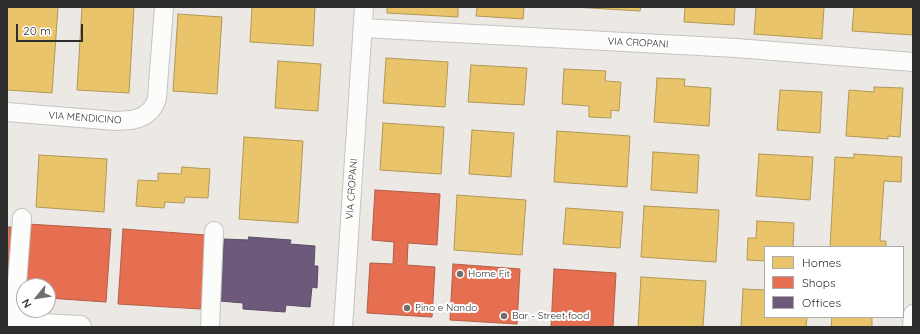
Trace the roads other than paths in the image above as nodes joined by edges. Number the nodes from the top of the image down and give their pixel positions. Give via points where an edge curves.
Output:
1 (164, 7) edge
2 (364, 7) edge
3 (363, 28) junction
4 (913, 62) edge
5 (7, 112) edge
6 (22, 218) dead end
7 (214, 231) dead end
8 (913, 314) edge
9 (10, 323) edge
10 (80, 327) edge
11 (210, 327) edge
12 (343, 327) edge
13 (912, 327) edge

1 - 5 street, VIA MENDICINO via 157,98 146,115 116,121
2 - 3 street, VIA CROPANI
3 - 4 street, VIA CROPANI via 742,48
3 - 12 street, VIA CROPANI
6 - 9 street
7 - 11 street
8 - 13 street
9 - 10 street

